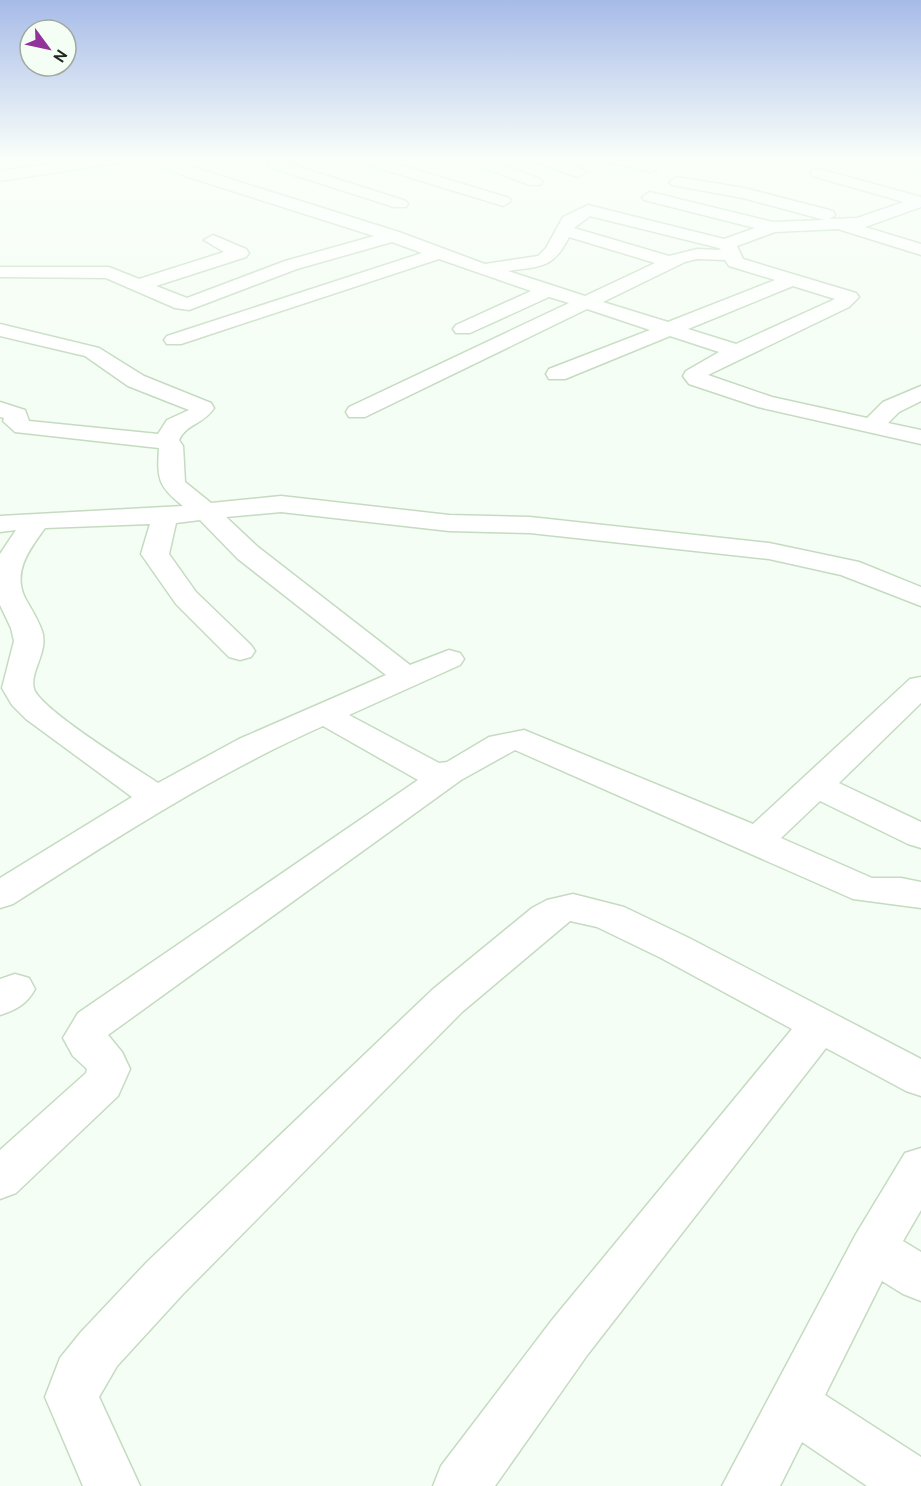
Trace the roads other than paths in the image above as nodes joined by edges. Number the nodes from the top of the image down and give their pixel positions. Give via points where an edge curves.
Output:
1 (368, 228) edge
2 (654, 228) edge
3 (769, 228) edge
4 (863, 228) edge
5 (564, 230) joint
6 (393, 236) junction
7 (213, 240) dead end
8 (728, 250) junction
9 (921, 250) edge
10 (440, 253) junction
11 (670, 262) junction
12 (483, 270) junction
13 (0, 272) edge
14 (794, 279) junction
15 (240, 284) junction
16 (140, 285) junction
17 (546, 291) junction
18 (290, 303) junction
19 (587, 304) junction
20 (670, 328) junction
21 (463, 329) dead end
22 (0, 330) edge
23 (174, 340) dead end
24 (737, 351) junction
25 (558, 374) dead end
26 (921, 393) edge
27 (0, 409) edge
28 (357, 412) dead end
29 (873, 425) junction
30 (921, 437) edge
31 (166, 442) junction
32 (205, 511) junction
33 (165, 516) junction
34 (37, 520) junction
35 (0, 524) edge
36 (921, 597) edge
37 (240, 651) dead end
38 (449, 659) dead end
39 (407, 677) junction
40 (921, 686) edge
41 (324, 714) junction
42 (447, 775) junction
43 (816, 785) junction
44 (157, 798) junction
45 (744, 836) junction
46 (921, 836) edge
47 (919, 892) edge
48 (0, 895) edge
49 (820, 1025) junction
50 (921, 1079) edge
51 (921, 1167) edge
52 (0, 1179) edge
53 (873, 1249) junction
54 (921, 1278) edge
55 (792, 1404) junction
56 (112, 1486) edge
57 (461, 1486) edge
58 (750, 1486) edge
59 (916, 1486) edge

1 - 6 street
2 - 8 street
3 - 8 street
4 - 9 street
5 - 11 street
5 - 12 street via 544,260
6 - 10 street
6 - 15 street
7 - 16 street via 240,253
8 - 11 street via 688,255
8 - 14 street via 735,262
10 - 12 street
10 - 18 street
11 - 19 street
12 - 17 street
13 - 16 street via 109,273
14 - 20 street
14 - 24 street via 845,294 848,300
15 - 16 street via 189,304
15 - 18 street
17 - 19 street
17 - 21 street
18 - 23 street
19 - 20 street
19 - 28 street
20 - 24 street
20 - 25 street
22 - 31 street via 92,352 136,381 203,408 198,415 175,425
24 - 29 street via 694,376 704,383 766,402
26 - 29 street via 891,407
27 - 31 street via 17,415 14,421 23,427
29 - 30 street
31 - 32 street via 171,446 173,484
32 - 33 street
32 - 36 street via 281,504 769,551 849,568
32 - 39 street via 248,553
33 - 34 street
33 - 37 street via 155,555 186,598
34 - 35 street
34 - 44 street via 8,561 4,576 30,641 18,688 22,697 48,721
38 - 39 street
39 - 41 street
40 - 43 street
41 - 42 street via 421,770
41 - 44 street via 251,746
42 - 45 street via 511,739 524,740
42 - 52 street via 93,1024 84,1038 110,1066 109,1075
43 - 45 street via 768,831 759,836
43 - 46 street
44 - 48 street
45 - 47 street via 866,890
49 - 50 street
49 - 56 street via 610,917 573,907 560,909 546,918 447,1001 99,1348 79,1376 72,1397
49 - 57 street via 570,1337
51 - 53 street
53 - 54 street
53 - 55 street
55 - 58 street
55 - 59 street

